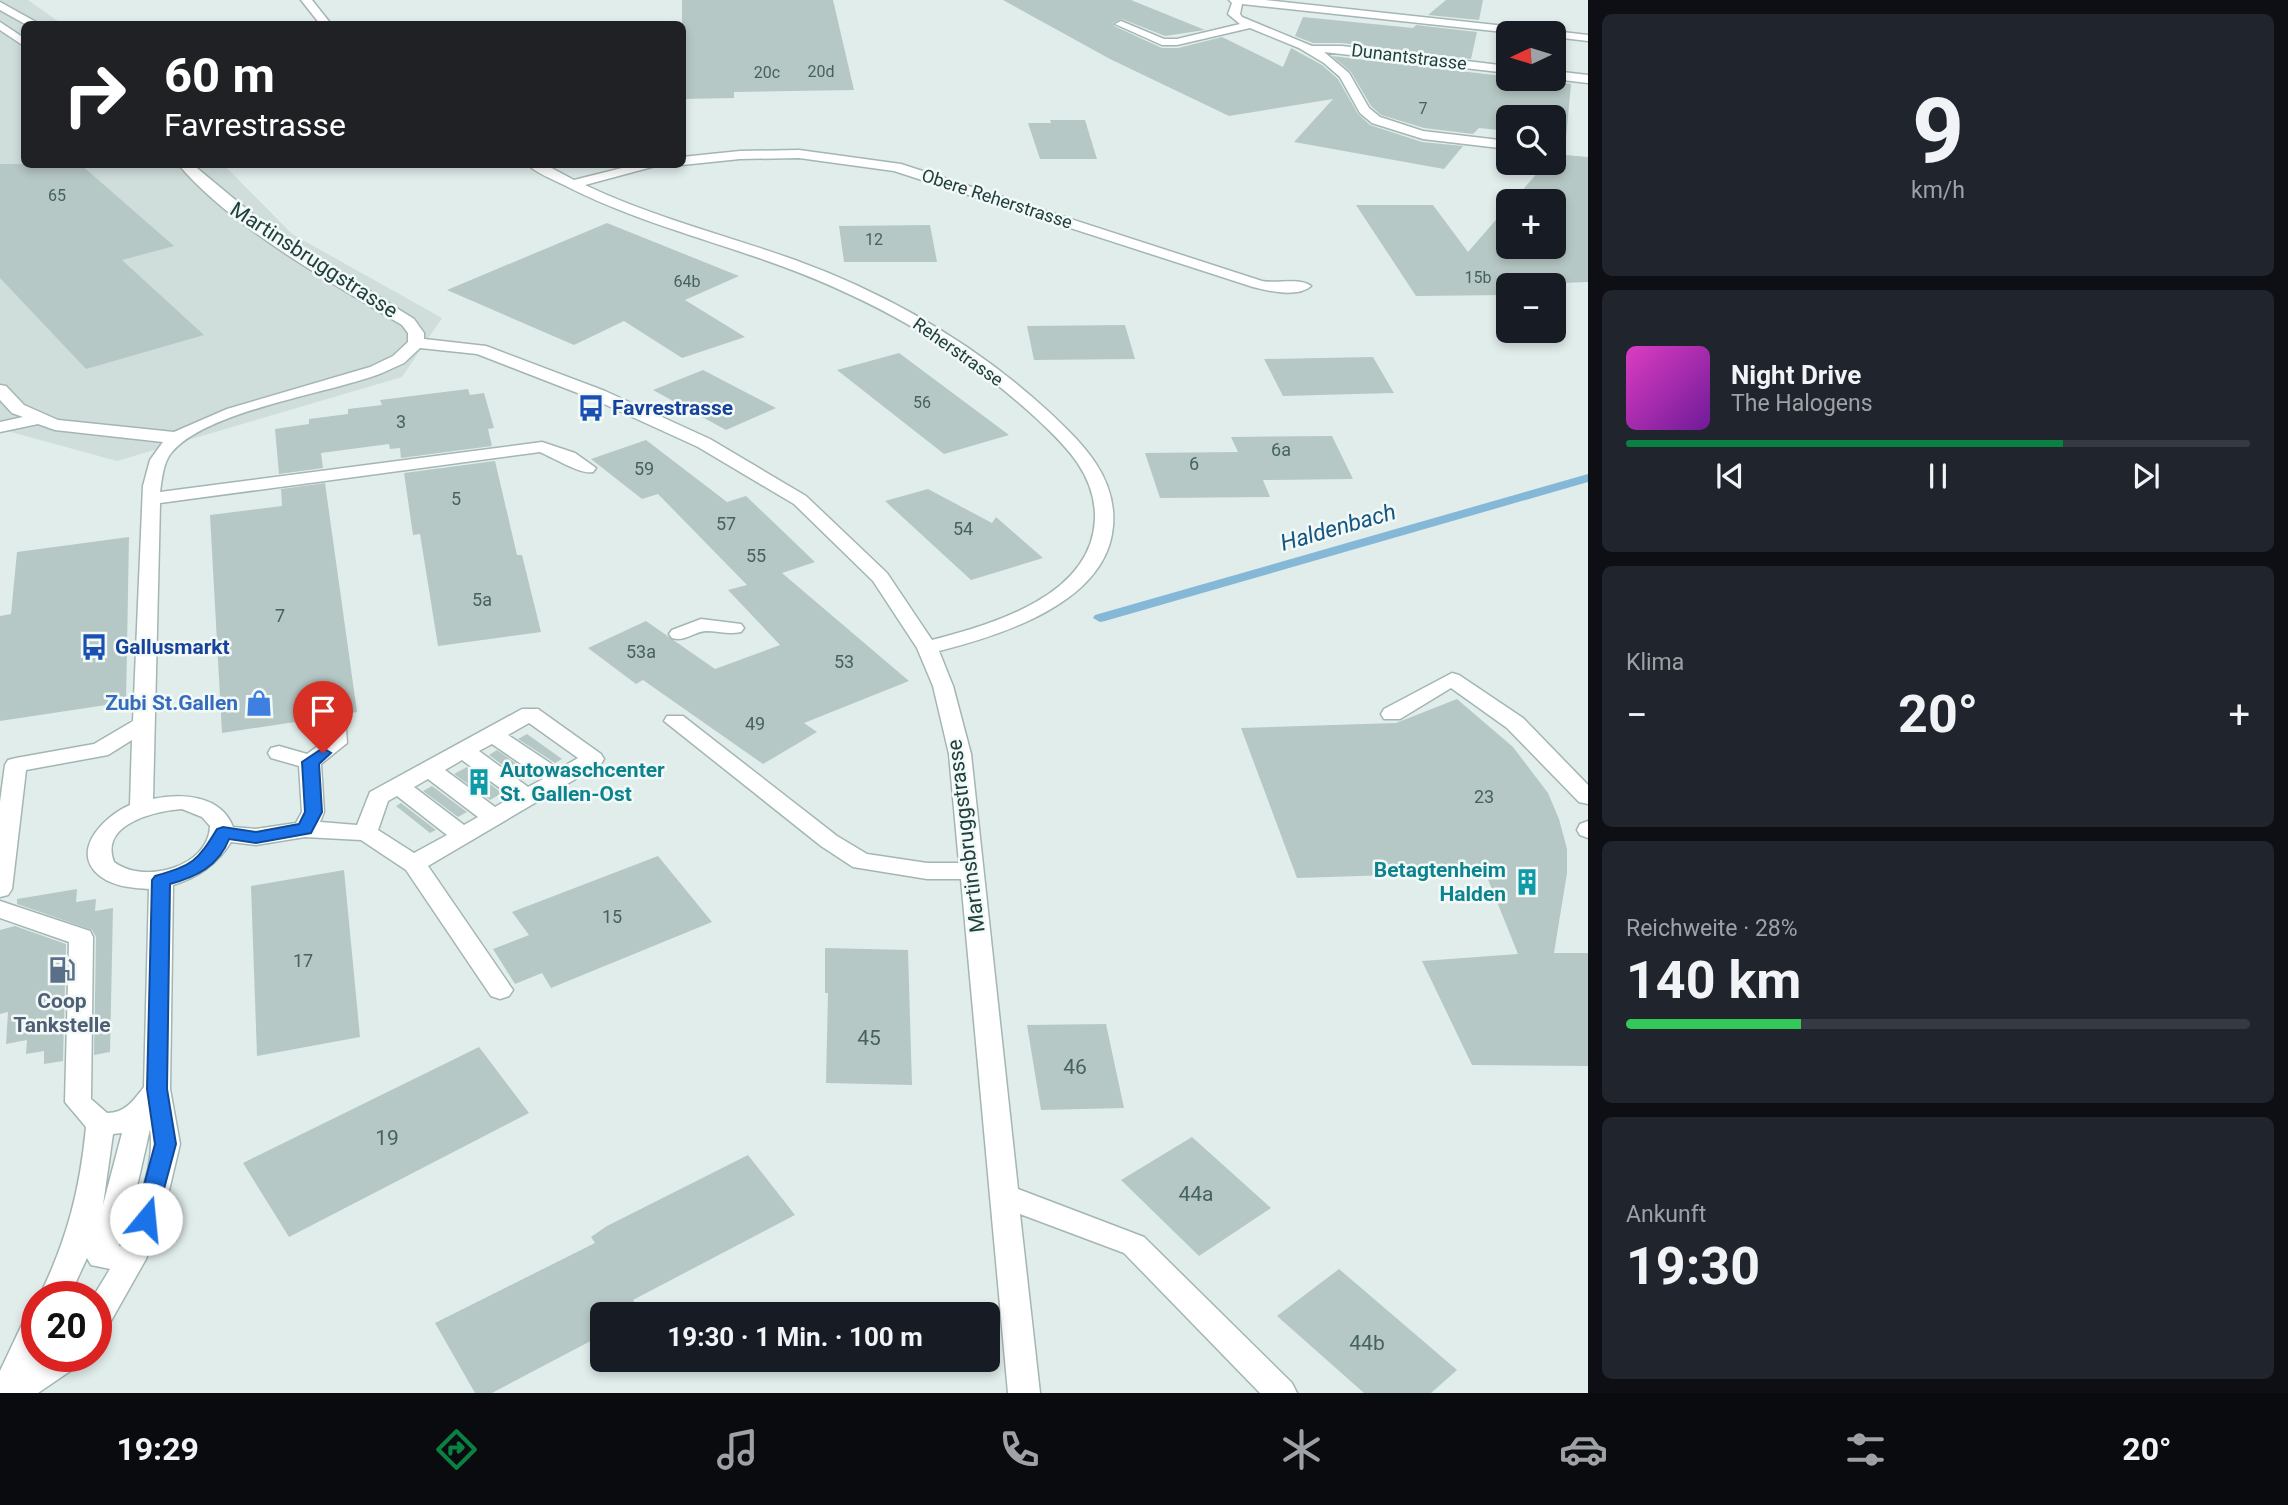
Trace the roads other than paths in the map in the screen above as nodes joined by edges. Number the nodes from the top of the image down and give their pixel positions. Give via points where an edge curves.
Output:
1 (306, 0) edge
2 (1236, 0) edge
3 (0, 5) edge
4 (27, 21) edge
5 (324, 21) edge
6 (1121, 24) dead end
7 (0, 25) edge
8 (1250, 25) junction
9 (1496, 28) edge
10 (0, 35) edge
11 (1566, 35) edge
12 (1588, 38) edge
13 (21, 42) edge
14 (1177, 42) junction
15 (21, 44) edge
16 (1310, 49) junction
17 (1182, 57) dead end
18 (1496, 68) edge
19 (1566, 76) edge
20 (1588, 79) edge
21 (1496, 143) edge
22 (686, 160) edge
23 (188, 168) edge
24 (541, 168) edge
25 (640, 168) edge
26 (573, 184) junction
27 (1303, 286) dead end
28 (416, 343) junction
29 (0, 390) edge
30 (38, 419) junction
31 (0, 427) edge
32 (177, 438) junction
33 (587, 468) dead end
34 (150, 499) junction
35 (734, 628) dead end
36 (679, 634) dead end
37 (927, 648) junction
38 (1392, 714) dead end
39 (334, 716) dead end
40 (675, 721) dead end
41 (144, 724) junction
42 (492, 734) junction
43 (463, 750) junction
44 (279, 753) dead end
45 (310, 762) junction
46 (430, 769) junction
47 (558, 779) junction
48 (399, 786) junction
49 (527, 797) junction
50 (1588, 799) edge
51 (141, 808) junction
52 (494, 817) junction
53 (305, 829) junction
54 (223, 833) junction
55 (366, 834) junction
56 (462, 835) junction
57 (414, 864) junction
58 (971, 871) junction
59 (161, 880) junction
60 (0, 888) edge
61 (0, 909) edge
62 (500, 990) dead end
63 (157, 1089) junction
64 (140, 1112) junction
65 (100, 1124) junction
66 (1005, 1196) junction
67 (131, 1259) junction
68 (64, 1281) edge
69 (112, 1292) edge
70 (21, 1359) edge
71 (44, 1372) edge
72 (5, 1393) edge
73 (12, 1393) edge
74 (1024, 1393) edge
75 (1281, 1393) edge

1 - 5 street
2 - 8 street via 1234,14
2 - 9 street
3 - 4 street
6 - 14 street via 1162,42
7 - 13 street
8 - 14 street
8 - 16 street, Dunantstrasse
10 - 15 street
11 - 12 street
14 - 17 street
16 - 18 street, Dunantstrasse
16 - 21 street, Dunantstrasse via 1341,70 1363,110 1374,119 1414,132
19 - 20 street
22 - 27 street, Obere Reherstrasse via 799,154 896,167 1258,284
23 - 28 street, Martinsbruggstrasse via 218,197 267,232 408,322 416,333
24 - 26 street, Reherstrasse
25 - 26 street
26 - 37 street, Reherstrasse via 886,304 1016,393 1052,423 1086,461 1098,480 1104,521 1096,557 1087,570 1021,616
28 - 32 street via 397,360 358,377 245,409
28 - 37 street, Martinsbruggstrasse via 480,349 505,358 704,443 764,478 800,500 880,577
29 - 30 street via 18,409
30 - 31 street
30 - 32 street via 77,429
32 - 34 street via 158,460
33 - 34 street via 542,447
34 - 41 street
35 - 36 street via 701,625
37 - 58 street, Martinsbruggstrasse via 943,687 960,754
38 - 50 street via 1452,679 1515,723
39 - 45 street via 336,743
40 - 58 street via 861,862 928,871
41 - 51 street
41 - 60 street via 100,750 16,765
42 - 43 street
42 - 47 street
42 - 47 street via 530,713 593,759
43 - 46 street
43 - 49 street
44 - 45 street
45 - 53 street via 313,812
46 - 48 street
46 - 52 street
47 - 49 street
48 - 55 street via 378,797
48 - 56 street
49 - 52 street
51 - 54 street via 184,802 202,806 220,820
51 - 59 street via 107,830 98,851 101,864 115,876
52 - 56 street
53 - 54 street via 256,837
53 - 55 street
54 - 59 street via 216,850 203,863
55 - 57 street
56 - 57 street
57 - 62 street
58 - 66 street, Martinsbruggstrasse
59 - 63 street
61 - 65 street via 81,937 78,1102
63 - 64 street
63 - 67 street via 166,1144 153,1199
64 - 65 street via 119,1125
64 - 67 street via 101,1256
65 - 68 street via 91,1198
66 - 74 street, Martinsbruggstrasse
66 - 75 street via 1134,1245
67 - 69 street
70 - 72 street
71 - 73 street

